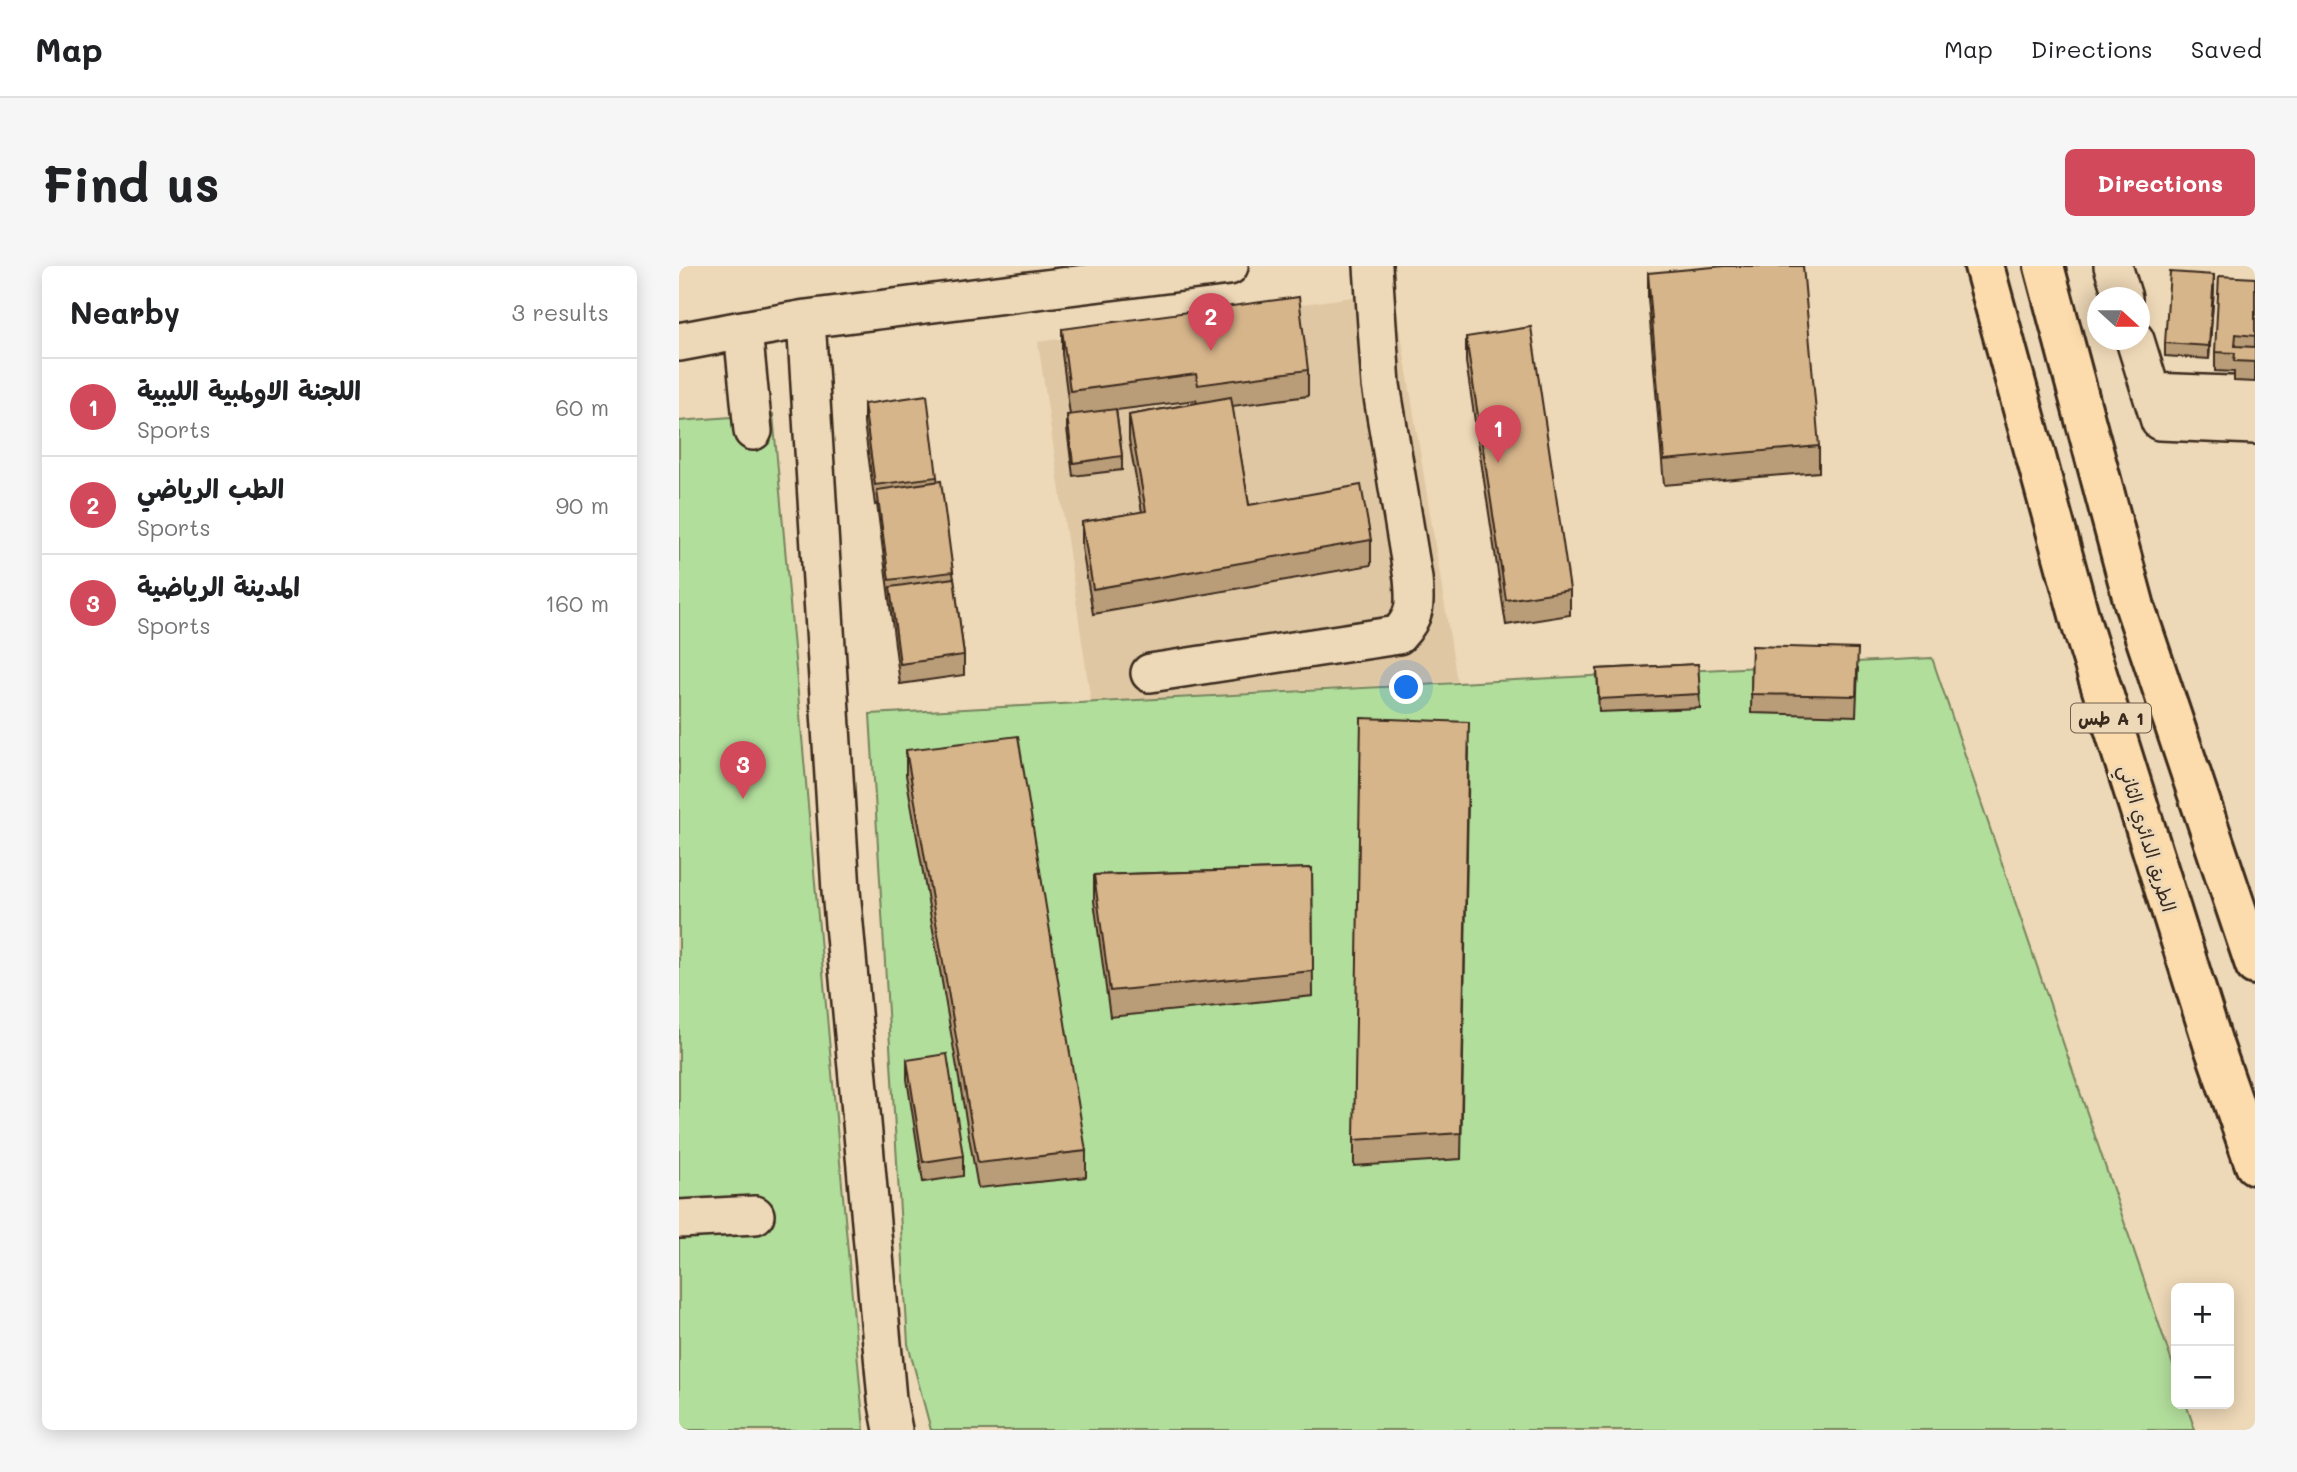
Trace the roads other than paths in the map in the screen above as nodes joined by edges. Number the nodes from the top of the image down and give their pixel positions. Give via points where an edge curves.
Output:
1 (1229, 266) edge
2 (1373, 266) edge
3 (1984, 266) edge
4 (2044, 266) edge
5 (2113, 266) edge
6 (2120, 287) edge
7 (806, 319) junction
8 (743, 330) junction
9 (679, 342) edge
10 (2139, 350) edge
11 (2255, 396) edge
12 (2156, 407) junction
13 (2255, 425) edge
14 (753, 431) dead end
15 (1150, 673) dead end
16 (2255, 965) edge
17 (2255, 1165) edge
18 (755, 1215) dead end
19 (679, 1219) edge
20 (893, 1430) edge

1 - 7 street
2 - 15 street via 1381,385 1413,578 1415,607 1410,623 1398,635
3 - 17 highway, الطريق الدائري الثاني / طس A 1 via 2081,626
4 - 16 highway, طس A 1 via 2135,607
5 - 6 street
7 - 8 street
7 - 20 street via 841,891
8 - 9 street
8 - 14 street
10 - 12 street
11 - 12 street
12 - 13 street
18 - 19 street

